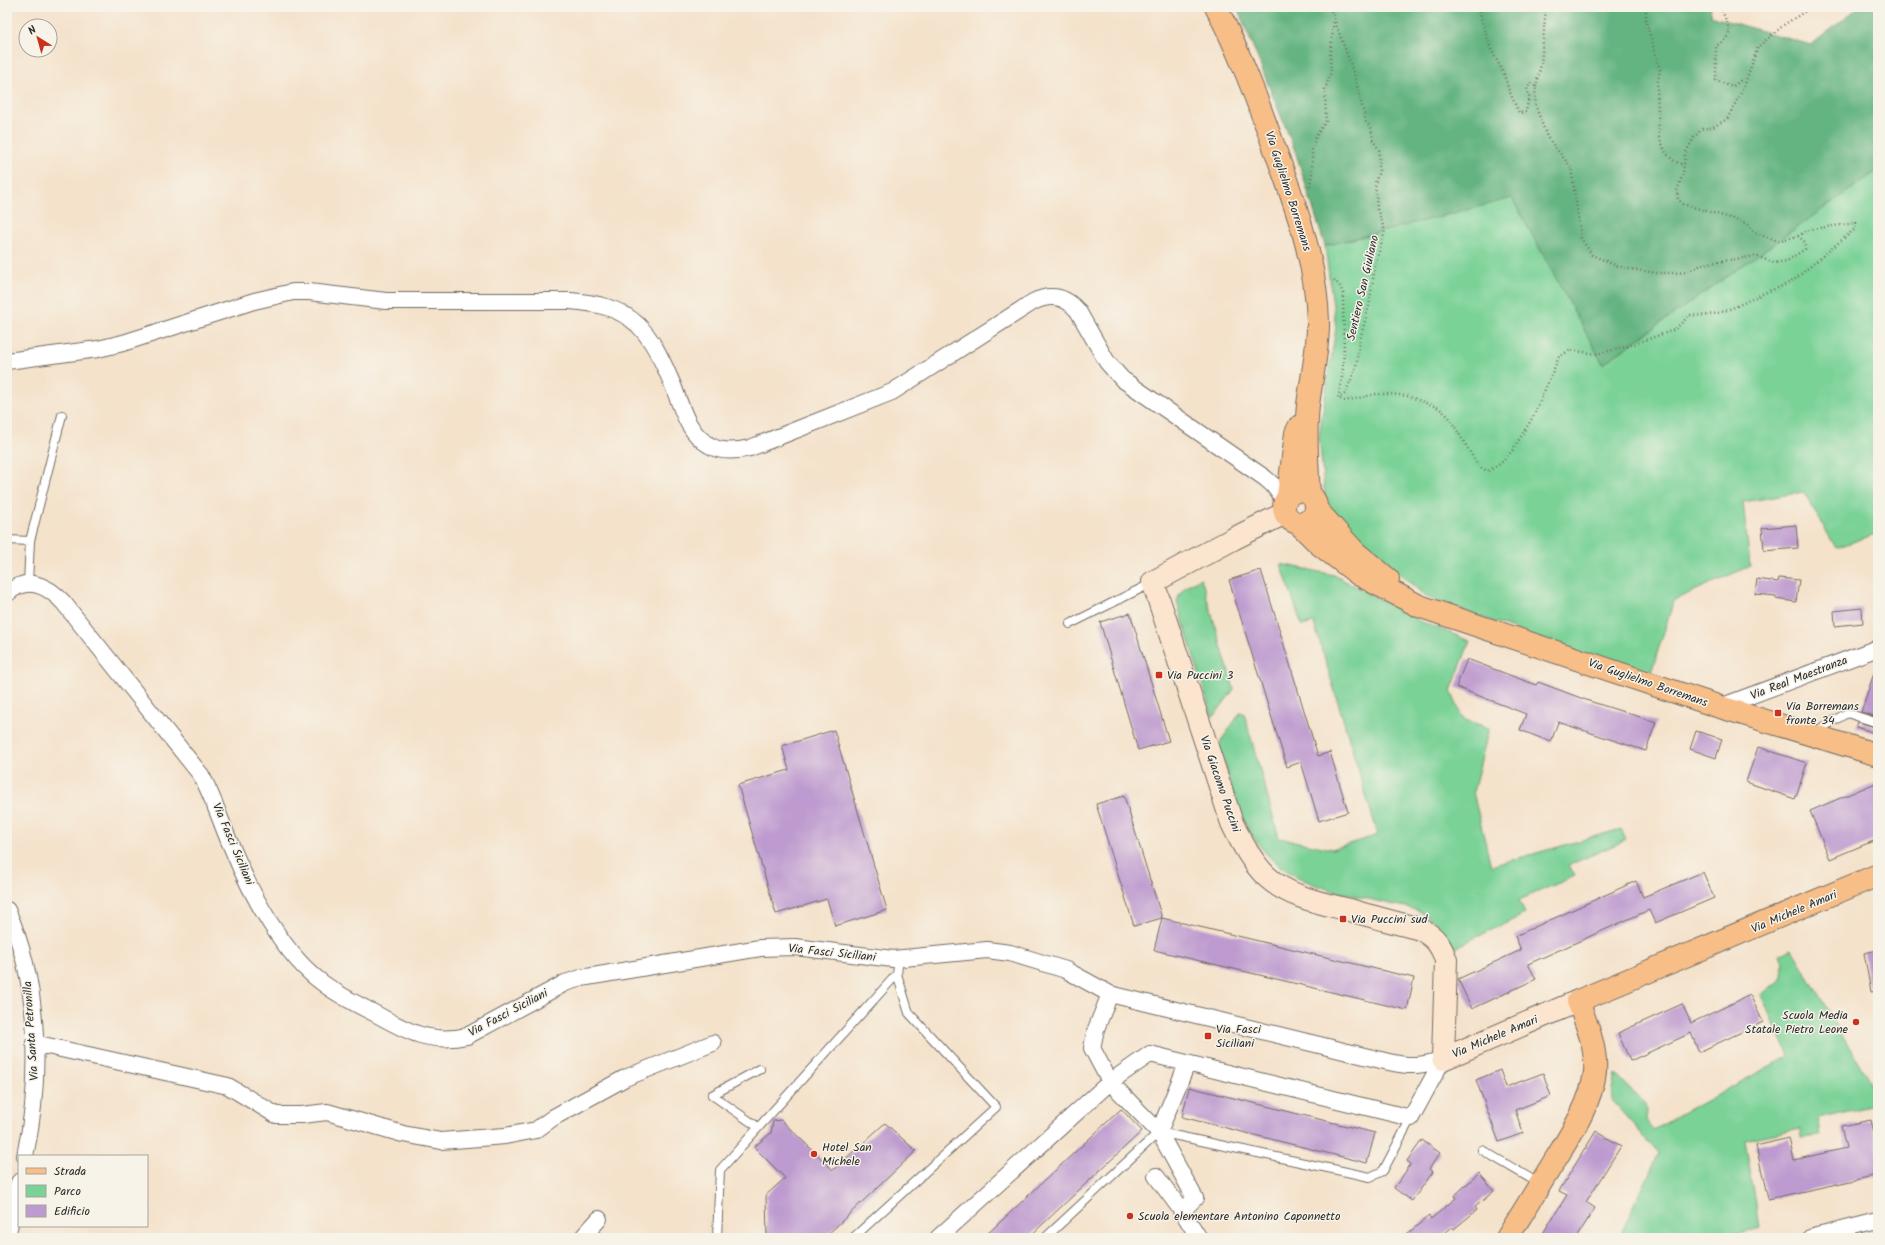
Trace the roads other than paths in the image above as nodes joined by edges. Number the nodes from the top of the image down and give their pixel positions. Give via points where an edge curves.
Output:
1 (1216, 7) edge
2 (7, 361) edge
3 (1308, 408) junction
4 (62, 415) dead end
5 (1313, 501) junction
6 (1289, 508) junction
7 (7, 540) edge
8 (30, 540) junction
9 (1153, 582) junction
10 (24, 583) junction
11 (7, 594) edge
12 (1419, 606) junction
13 (1070, 624) dead end
14 (1878, 648) edge
15 (1720, 708) junction
16 (1878, 723) edge
17 (1810, 735) junction
18 (1878, 755) edge
19 (1873, 879) edge
20 (7, 910) edge
21 (898, 966) junction
22 (1110, 994) junction
23 (1578, 1001) junction
24 (34, 1043) junction
25 (713, 1043) dead end
26 (1443, 1059) junction
27 (1187, 1064) junction
28 (760, 1069) dead end
29 (1110, 1082) junction
30 (1411, 1118) junction
31 (758, 1128) junction
32 (1159, 1132) junction
33 (1482, 1150) dead end
34 (25, 1155) edge
35 (1156, 1176) dead end
36 (1540, 1184) junction
37 (18, 1187) edge
38 (1182, 1211) junction
39 (599, 1219) dead end
40 (1878, 1221) edge
41 (7, 1237) edge
42 (582, 1238) edge
43 (716, 1238) edge
44 (853, 1238) edge
45 (938, 1238) edge
46 (1045, 1238) edge
47 (1199, 1238) edge
48 (1507, 1238) edge
49 (1810, 1238) edge

1 - 3 main road, Via Guglielmo Borremans via 1248,76 1303,229 1314,275 1318,323
2 - 6 street via 98,349 123,343 254,301 293,292 386,301 591,302 622,314 637,325 659,356 692,430 709,446 735,451 750,448 892,392 1033,302 1050,296 1072,303 1107,362 1122,379 1264,478 1273,485
3 - 5 main road
3 - 6 main road via 1296,433
4 - 8 lane
5 - 6 main road via 1299,490 1294,492
5 - 6 main road via 1315,515 1309,520
5 - 12 main road via 1355,552
6 - 9 main road
6 - 12 main road via 1318,544 1358,574
7 - 8 lane
8 - 10 lane
9 - 13 lane
9 - 26 main road, Via Giacomo Puccini via 1240,841 1267,877 1288,891 1308,899 1420,929 1432,935 1441,946 1446,960
10 - 11 street
10 - 21 street, Via Fasci Siciliani via 43,586 63,602 201,775 212,795 244,875 264,912 300,962 329,987 410,1033 439,1039 467,1036 575,980 760,948 795,947 876,958
12 - 15 main road, Via Guglielmo Borremans
14 - 15 street, Via Real Maestranza
15 - 17 main road, Via Guglielmo Borremans
16 - 17 lane via 1847,713
17 - 18 main road, Via Guglielmo Borremans
19 - 23 main road, Via Michele Amari
20 - 24 street, Via Santa Petronilla via 26,961
21 - 22 street, Via Fasci Siciliani via 987,950 1010,953 1066,970
21 - 31 lane
21 - 44 lane via 909,1013 996,1107
22 - 26 street, Via Michele Amari via 1407,1066 1424,1065
22 - 29 street via 1096,1029 1092,1048
23 - 26 main road, Via Michele Amari
23 - 36 main road via 1593,1047 1595,1070 1591,1093
24 - 25 street via 228,1086 276,1115 327,1112 403,1134 441,1141 505,1136 536,1130 554,1117 625,1078
24 - 34 street, Via Santa Petronilla via 35,1089
26 - 30 street
27 - 29 street via 1150,1054
27 - 30 street
27 - 32 street
28 - 31 lane via 712,1095
29 - 32 street
29 - 45 street
30 - 32 lane via 1383,1171 1370,1177
31 - 43 lane via 720,1170
32 - 38 street via 1195,1198
32 - 46 lane
33 - 36 lane
35 - 38 street
36 - 48 main road
37 - 41 street
38 - 47 street
39 - 42 street
40 - 49 street

